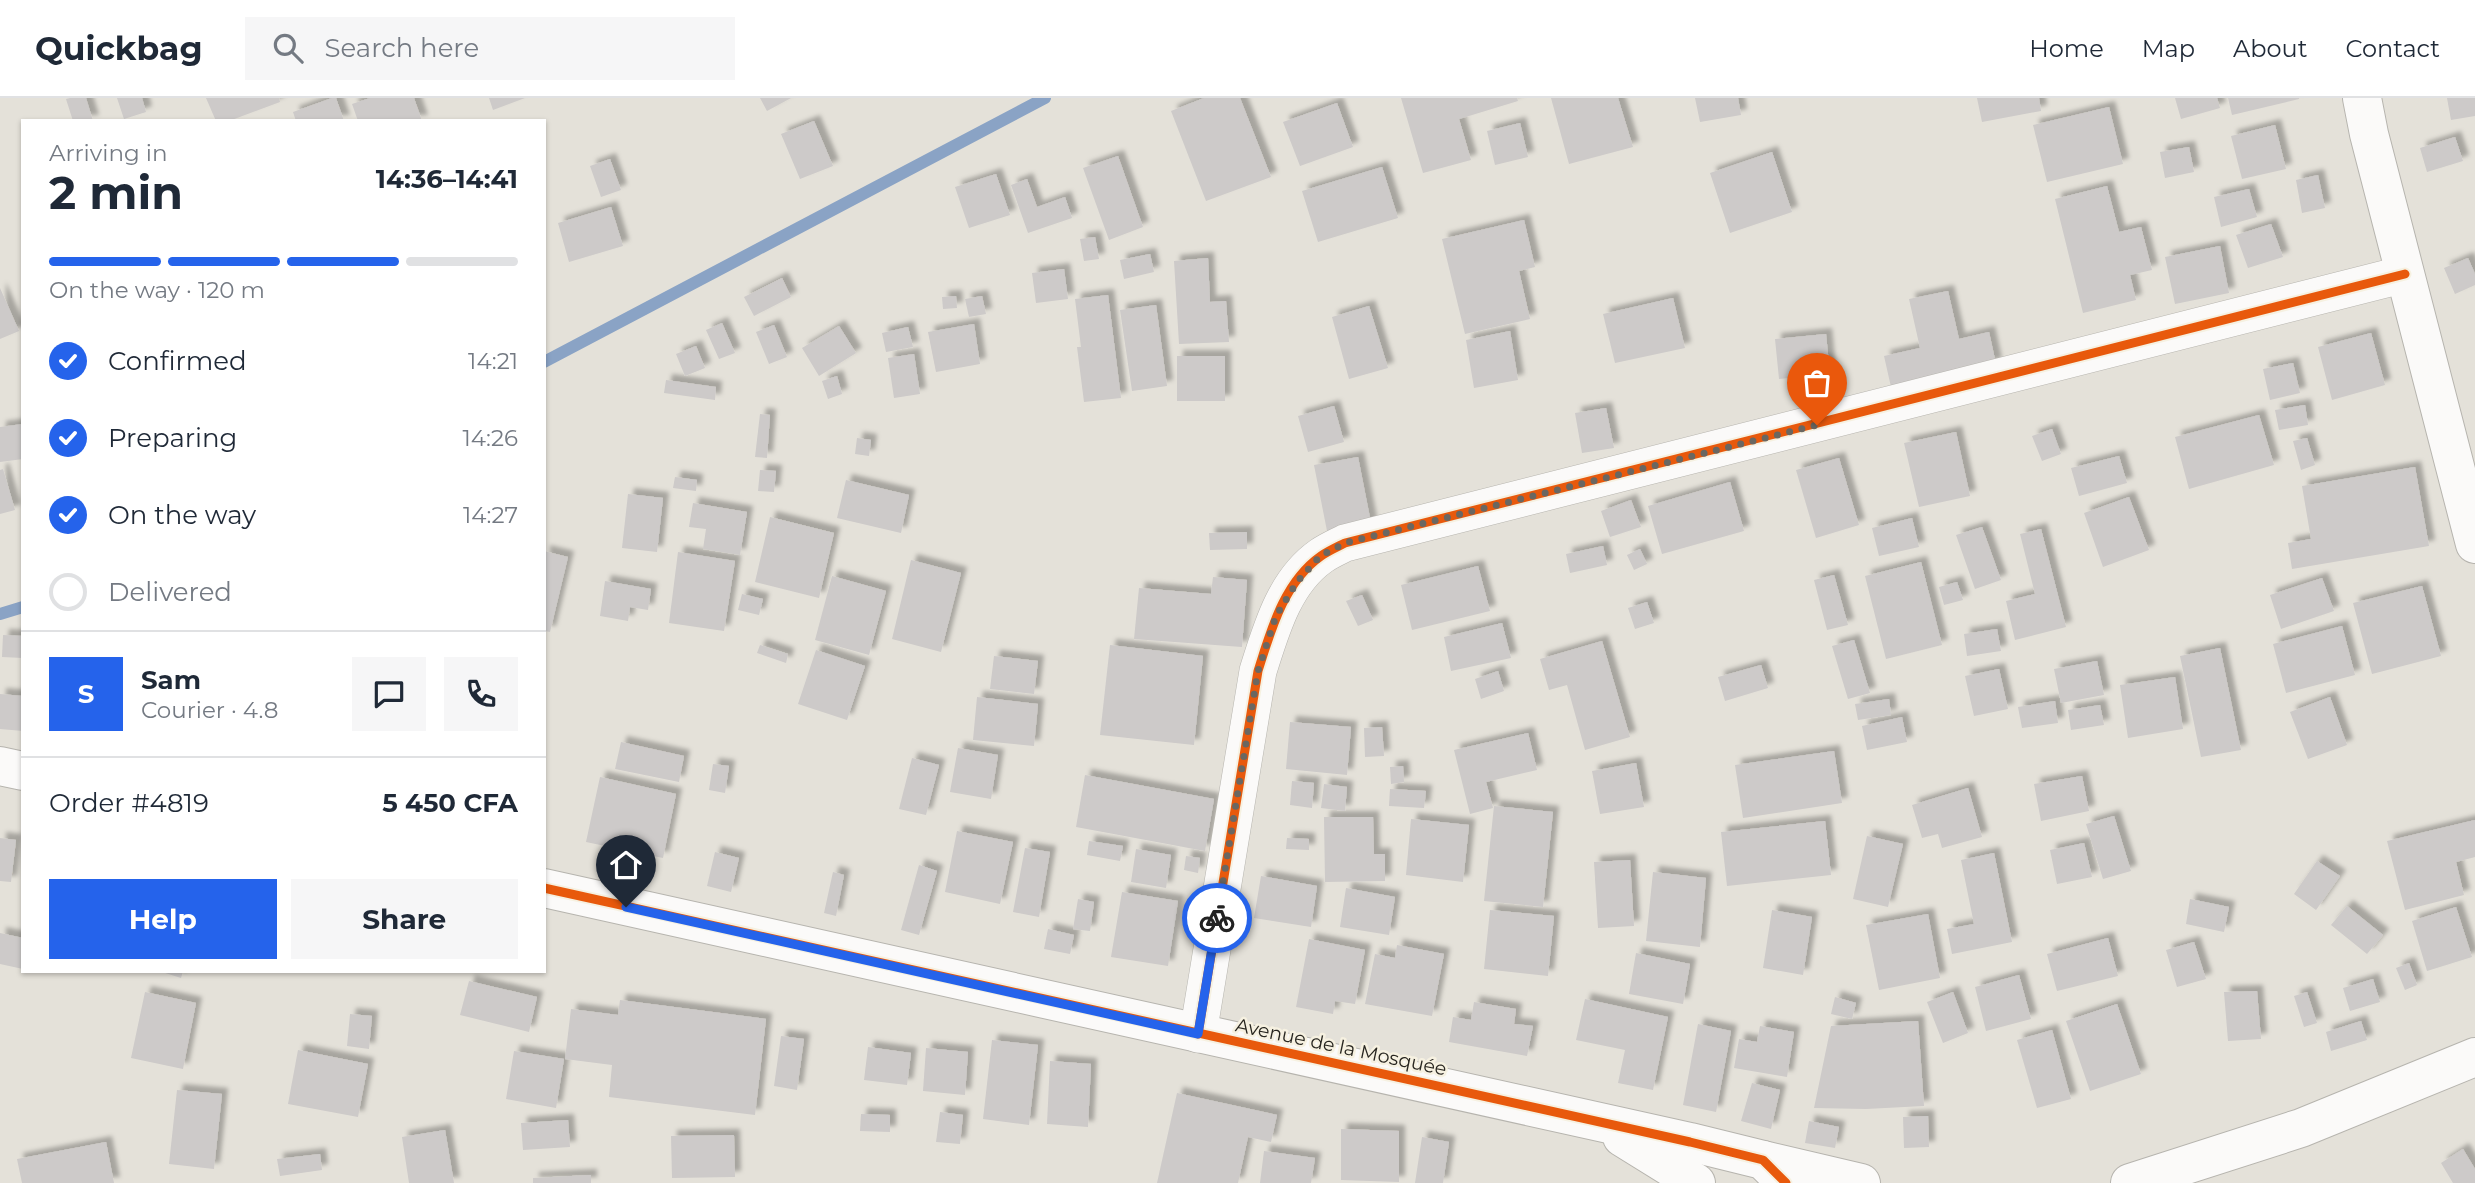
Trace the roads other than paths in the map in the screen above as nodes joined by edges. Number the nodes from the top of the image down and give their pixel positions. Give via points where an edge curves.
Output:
1 (2362, 98) edge
2 (2405, 274) junction
3 (2475, 544) edge
4 (0, 766) edge
5 (21, 771) edge
6 (546, 888) edge
7 (1198, 1034) junction
8 (2475, 1058) edge
9 (1597, 1121) junction
10 (1648, 1168) edge
11 (1774, 1172) edge
12 (1696, 1183) edge
13 (1861, 1183) edge
14 (2130, 1183) edge

1 - 2 street
2 - 3 street
2 - 7 street via 1345,543 1320,556 1276,616 1258,671
4 - 5 street
6 - 7 street, Avenue de la Mosquée
7 - 9 street, Avenue de la Mosquée
8 - 14 street via 2301,1128
9 - 10 street
9 - 11 street, Avenue de la Mosquée
10 - 12 street
11 - 13 street, Avenue de la Mosquée

